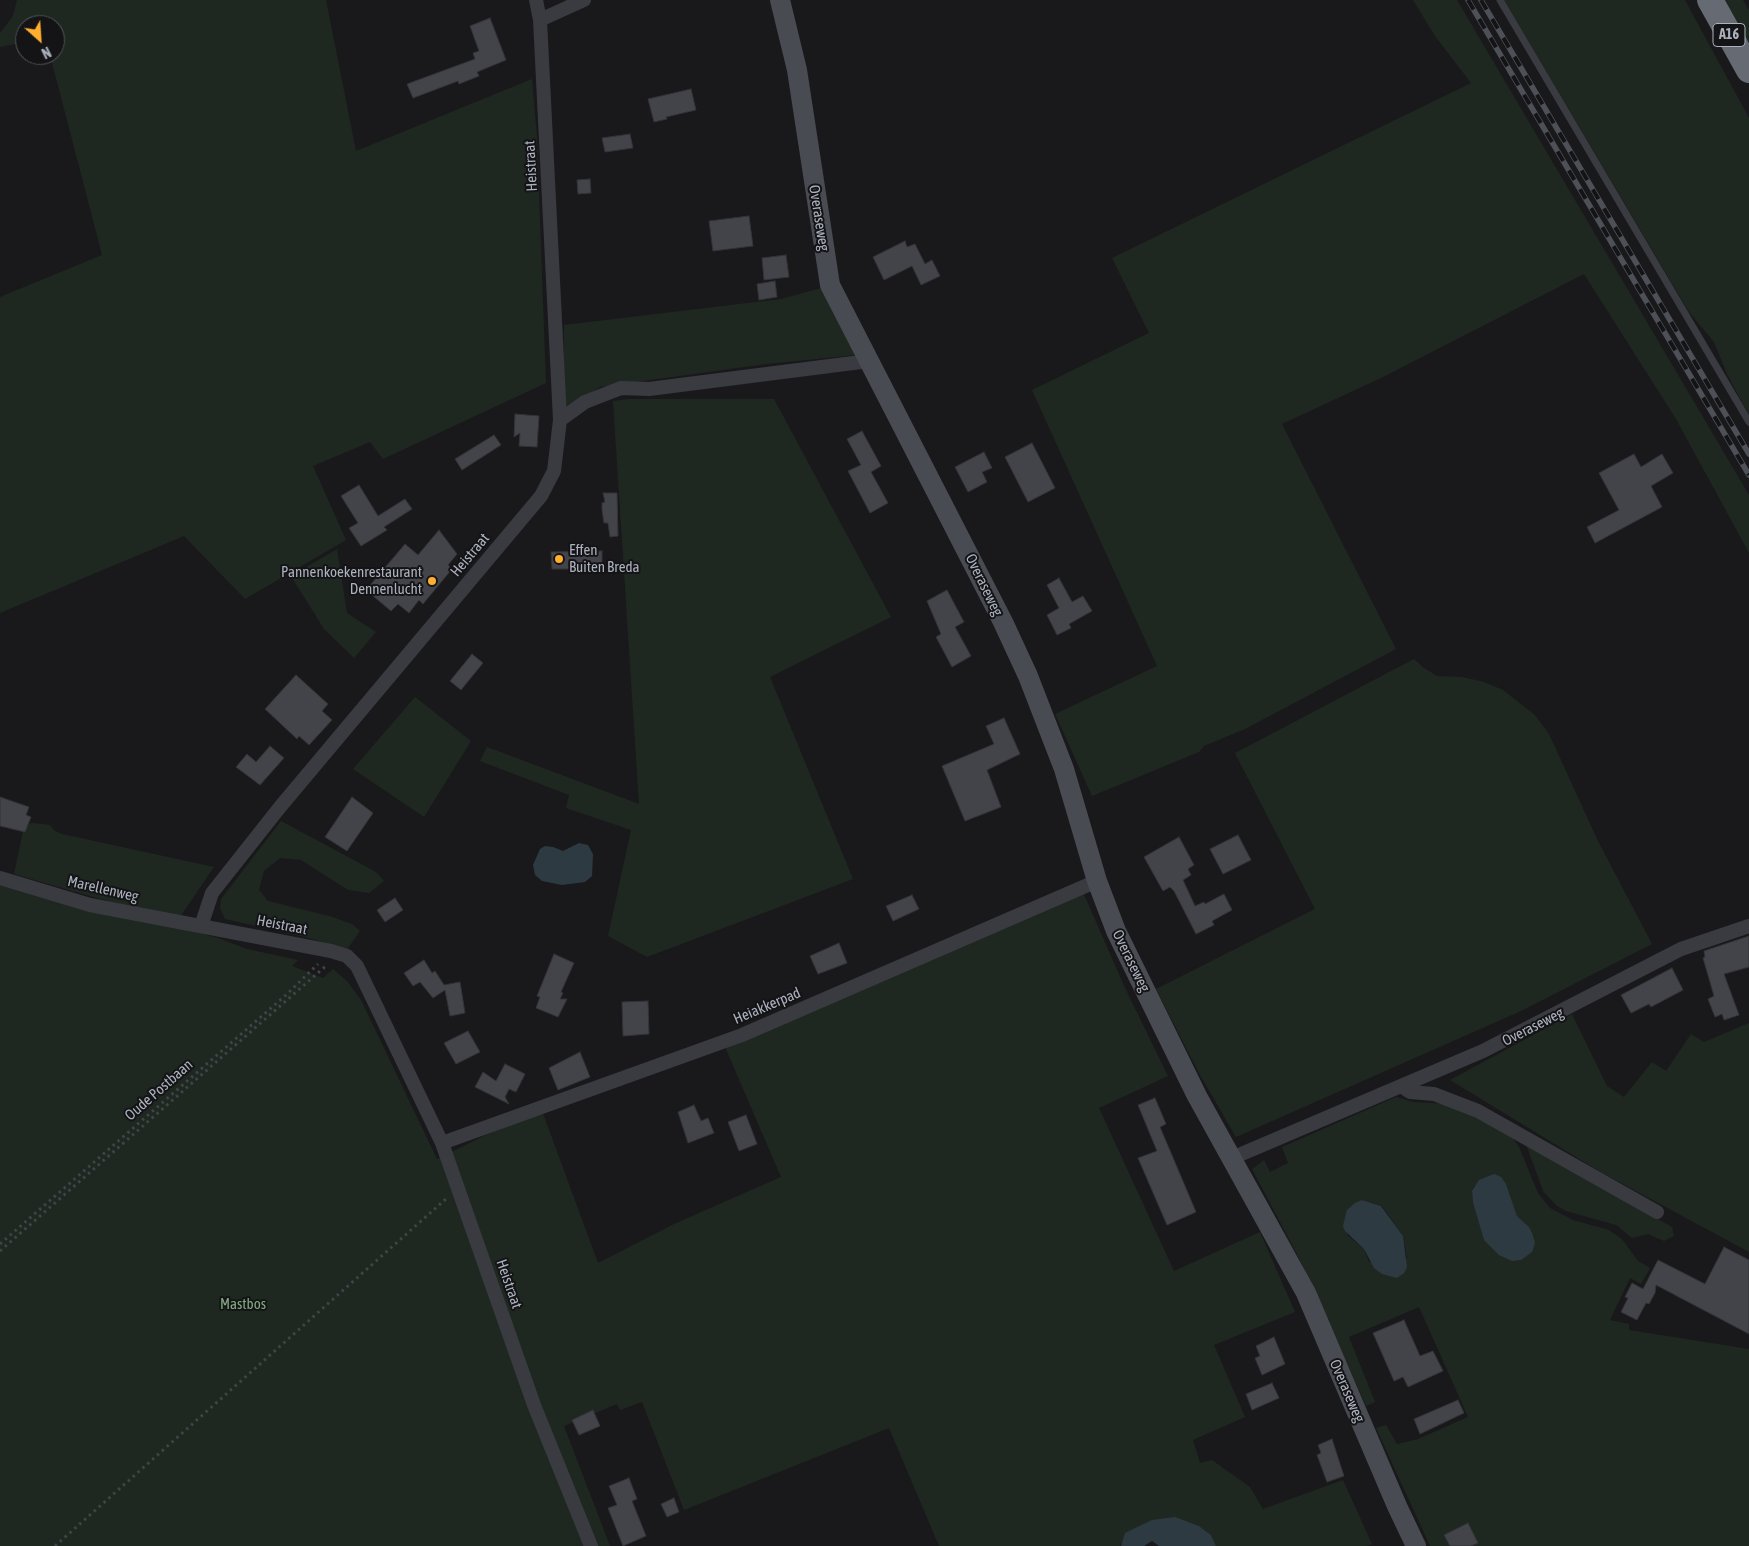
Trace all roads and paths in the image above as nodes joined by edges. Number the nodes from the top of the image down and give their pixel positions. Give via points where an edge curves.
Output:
1 (536, 0) edge
2 (584, 0) edge
3 (780, 0) edge
4 (1500, 0) edge
5 (1710, 0) edge
6 (540, 20) junction
7 (1749, 70) edge
8 (869, 361) junction
9 (560, 420) junction
10 (1749, 422) edge
11 (0, 878) edge
12 (1097, 881) junction
13 (200, 926) junction
14 (1749, 926) edge
15 (336, 952) junction
16 (1401, 1086) junction
17 (442, 1143) junction
18 (1232, 1158) junction
19 (459, 1187) junction
20 (1657, 1212) dead end
21 (0, 1244) edge
22 (0, 1250) edge
23 (55, 1546) edge
24 (591, 1546) edge
25 (1416, 1546) edge

1 - 6 street, Heistraat
2 - 6 street
3 - 8 street, Overaseweg via 797,70 830,285
4 - 10 lane
5 - 7 highway, A16
6 - 9 street, Heistraat
8 - 9 street via 649,389 621,388 585,402
8 - 12 street, Overaseweg via 1028,676 1064,769
9 - 13 street, Heistraat via 554,471 541,496 280,807 212,893
11 - 13 street, Marellenweg via 90,905
12 - 17 street, Heiakkerpad via 742,1035
12 - 18 street, Overaseweg via 1116,931 1197,1096
13 - 15 street, Heistraat
14 - 16 street, Overaseweg via 1681,949 1533,1027
15 - 17 street, Heistraat via 347,956 358,966
15 - 21 path, Oude Postbaan
15 - 22 path
16 - 18 street, Overaseweg
16 - 20 street via 1410,1092 1434,1094 1478,1111
17 - 19 street, Heistraat
18 - 25 street, Overaseweg via 1306,1293
19 - 23 path
19 - 24 street, Heistraat via 534,1405

